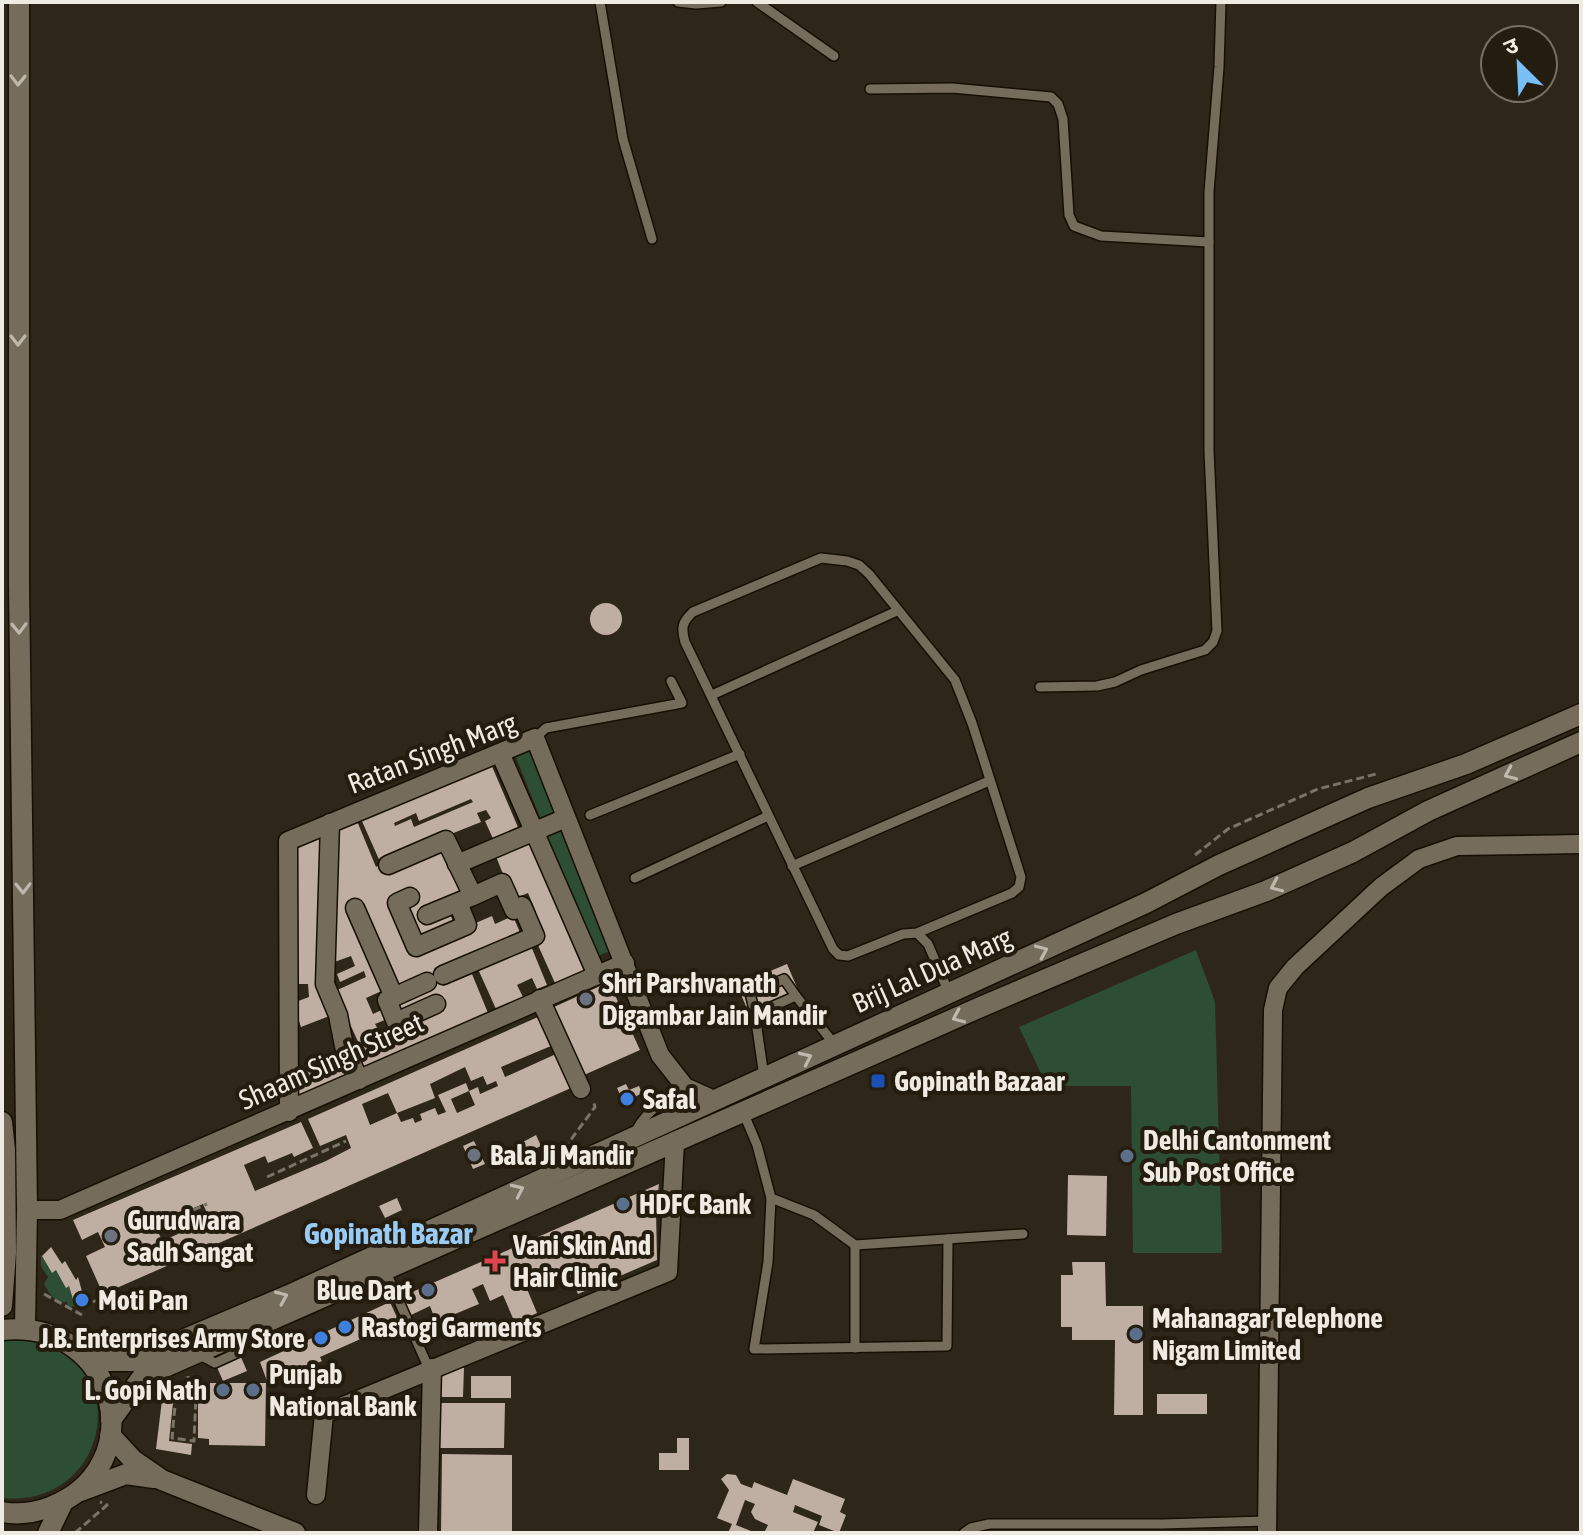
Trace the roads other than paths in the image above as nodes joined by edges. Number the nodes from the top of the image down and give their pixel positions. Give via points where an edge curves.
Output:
1 (19, 2) edge
2 (600, 2) edge
3 (678, 2) edge
4 (721, 2) edge
5 (757, 2) edge
6 (1221, 2) edge
7 (834, 56) dead end
8 (870, 89) dead end
9 (652, 239) dead end
10 (1209, 242) junction
11 (10, 585) edge
12 (897, 611) junction
13 (671, 681) dead end
14 (1040, 687) dead end
15 (712, 695) junction
16 (1581, 714) edge
17 (535, 738) junction
18 (1581, 742) edge
19 (500, 753) junction
20 (740, 754) junction
21 (989, 781) junction
22 (590, 815) dead end
23 (768, 816) junction
24 (566, 818) junction
25 (330, 823) junction
26 (533, 831) junction
27 (1581, 844) edge
28 (457, 864) junction
29 (388, 865) dead end
30 (792, 866) junction
31 (635, 878) dead end
32 (410, 897) dead end
33 (465, 899) junction
34 (355, 908) dead end
35 (427, 915) dead end
36 (917, 933) junction
37 (625, 963) junction
38 (597, 975) junction
39 (949, 993) junction
40 (796, 996) junction
41 (540, 999) junction
42 (384, 1001) junction
43 (436, 1004) dead end
44 (755, 1014) junction
45 (835, 1045) junction
46 (764, 1077) junction
47 (359, 1080) junction
48 (691, 1092) junction
49 (586, 1094) road end
50 (714, 1100) junction
51 (289, 1112) junction
52 (743, 1112) junction
53 (2, 1122) edge
54 (632, 1138) junction
55 (675, 1141) junction
56 (4, 1150) edge
57 (4, 1176) edge
58 (771, 1198) junction
59 (27, 1210) junction
60 (1023, 1234) dead end
61 (948, 1239) junction
62 (855, 1245) junction
63 (385, 1270) junction
64 (2, 1306) edge
65 (25, 1327) junction
66 (2, 1330) edge
67 (855, 1348) junction
68 (83, 1354) junction
69 (431, 1368) junction
70 (137, 1369) junction
71 (111, 1427) junction
72 (162, 1480) junction
73 (316, 1495) dead end
74 (71, 1497) junction
75 (2, 1512) edge
76 (1267, 1527) edge
77 (1121, 1528) edge
78 (48, 1533) edge
79 (295, 1533) edge
80 (428, 1533) edge
81 (964, 1533) edge

1 -> 11 street
2 - 9 lane via 623,139
3 - 4 lane
5 - 7 lane
6 - 10 lane
8 - 10 lane via 952,88 1051,97 1063,119 1074,226 1101,236
10 - 14 lane via 1209,451 1217,631 1213,642 1191,656 1115,682
11 -> 59 street
12 - 15 lane
12 - 15 lane via 859,565 830,557 806,562 693,612 681,629
12 - 21 lane via 955,680
13 - 17 lane via 682,703 546,728
15 - 20 lane
39 -> 16 street, Brij Lal Dua Marg via 1368,798 1466,764
17 - 19 street, Ratan Singh Marg
17 - 24 street, Ratan Singh Marg
18 -> 52 street, Brij Lal Dua Marg via 1295,878 1176,924
19 - 25 street, Ratan Singh Marg
19 - 26 street
20 - 22 lane
20 - 23 lane
21 - 30 lane
21 - 36 lane via 1018,864 1019,887
23 - 30 lane
23 - 31 lane
24 - 26 street
24 - 37 street, Ratan Singh Marg
25 - 47 street via 325,984
25 - 51 street, Ratan Singh Marg via 288,841
26 - 28 street
26 - 38 street
27 - 76 street via 1457,846 1419,859 1334,928 1278,988 1273,1010
28 - 29 street via 446,840
28 - 33 street
30 - 36 lane via 839,955
32 - 33 street via 397,903 416,947 467,925
33 - 35 street
33 - 42 street via 502,883 514,910 522,906 535,936
34 - 42 street
36 - 39 lane via 928,944
37 - 38 street, Shaam Singh Street
37 - 48 street, Ratan Singh Marg via 660,1055
38 - 41 street, Shaam Singh Street
39 - 45 street, Brij Lal Dua Marg
40 - 44 lane
40 - 44 lane via 784,979 750,993
40 - 45 lane
41 - 47 street, Shaam Singh Street
41 - 49 street
42 - 43 street via 388,1025
44 - 46 lane
46 -> 45 street, Brij Lal Dua Marg
46 - 50 street, Brij Lal Dua Marg
47 - 51 street, Shaam Singh Street
48 - 50 street
48 - 54 lane via 663,1101 644,1115
50 - 54 street, Brij Lal Dua Marg
51 - 59 street, Shaam Singh Street via 60,1210
52 - 55 street, Brij Lal Dua Marg
52 - 58 lane
53 - 56 street
70 -> 54 street, Brij Lal Dua Marg
55 - 63 street, Brij Lal Dua Marg
55 - 69 street via 668,1272
56 - 57 street
57 - 64 street
58 - 62 lane via 814,1215
58 - 67 lane via 768,1262 754,1349
59 - 65 street
60 - 61 lane
61 - 62 lane
61 - 67 lane via 947,1346
62 - 67 lane
63 - 69 lane
63 - 70 street, Brij Lal Dua Marg via 192,1355
65 - 66 street
65 - 68 street via 48,1332
68 - 70 street
68 - 71 street via 108,1395
69 - 73 street via 324,1414
69 - 80 street
70 - 71 street
71 - 72 street via 133,1460
71 - 74 street via 99,1466
72 - 74 street via 126,1474
72 - 79 street
74 - 75 street via 39,1512
74 - 78 street
76 - 77 lane
77 - 81 lane via 989,1524

